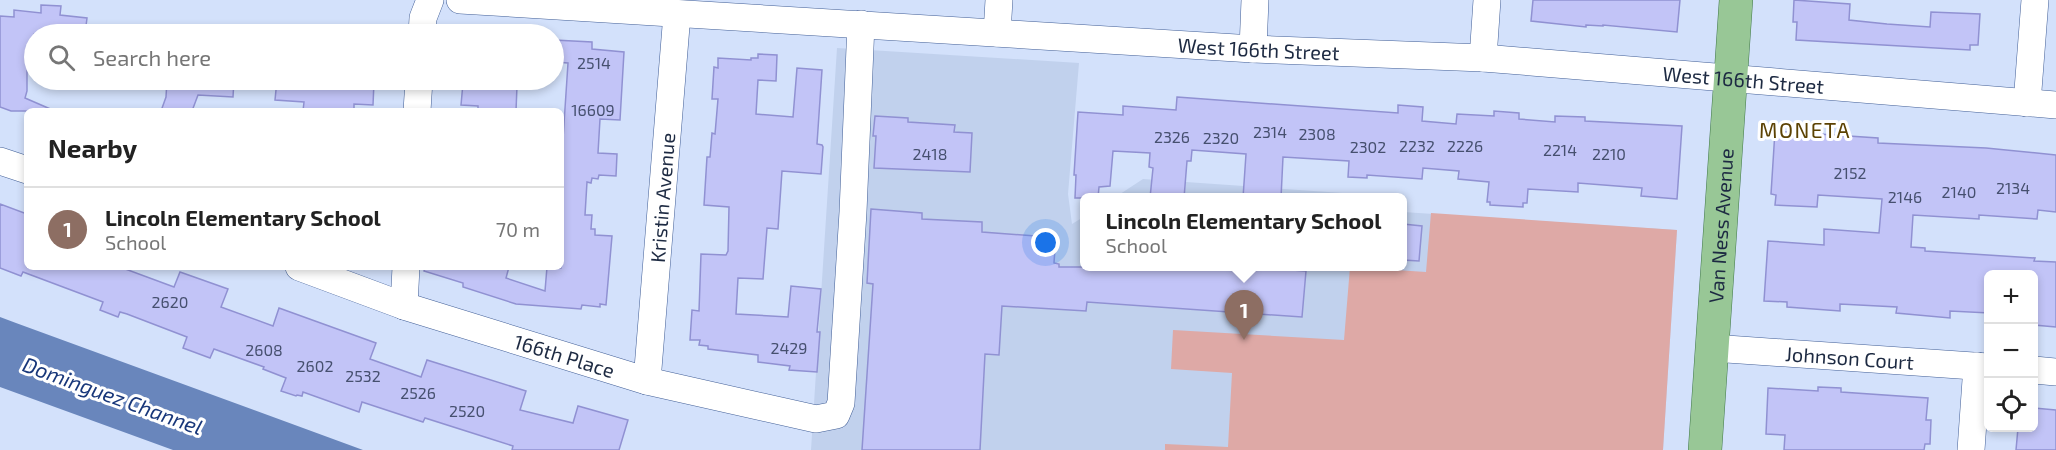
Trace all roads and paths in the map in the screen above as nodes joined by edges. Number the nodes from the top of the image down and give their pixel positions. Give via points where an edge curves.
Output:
1 (430, 0) edge
2 (460, 0) edge
3 (999, 0) edge
4 (1255, 0) edge
5 (1487, 0) edge
6 (1736, 0) edge
7 (2035, 0) edge
8 (723, 8) edge
9 (677, 14) junction
10 (423, 24) edge
11 (861, 24) junction
12 (997, 33) junction
13 (1253, 50) junction
14 (1483, 58) junction
15 (1730, 80) junction
16 (418, 90) edge
17 (2027, 103) junction
18 (2056, 105) edge
19 (417, 108) edge
20 (0, 161) edge
21 (24, 169) edge
22 (307, 270) edge
23 (406, 270) edge
24 (404, 306) junction
25 (1712, 348) junction
26 (1983, 367) edge
27 (2038, 370) edge
28 (2056, 372) edge
29 (646, 381) junction
30 (1705, 450) edge
31 (1971, 450) edge

1 - 10 street
2 - 9 street, West 166th Street
3 - 12 street
4 - 13 street
5 - 14 street
6 - 15 main road, Van Ness Avenue
7 - 17 street
8 - 9 street, West 166th Street
8 - 11 street, West 166th Street
9 - 29 street, Kristin Avenue
11 - 12 street, West 166th Street
11 - 29 street, 166th Place via 848,312 841,403 836,415 816,420
12 - 13 street, West 166th Street
13 - 14 street, West 166th Street
14 - 15 street, West 166th Street
15 - 17 street, West 166th Street
15 - 25 main road, Van Ness Avenue
16 - 19 street
17 - 18 street, West 166th Street
20 - 21 street
22 - 24 street, 166th Place
23 - 24 street
24 - 29 street, 166th Place
25 - 26 street, Johnson Court
25 - 30 main road, Van Ness Avenue
26 - 31 street
27 - 28 street

